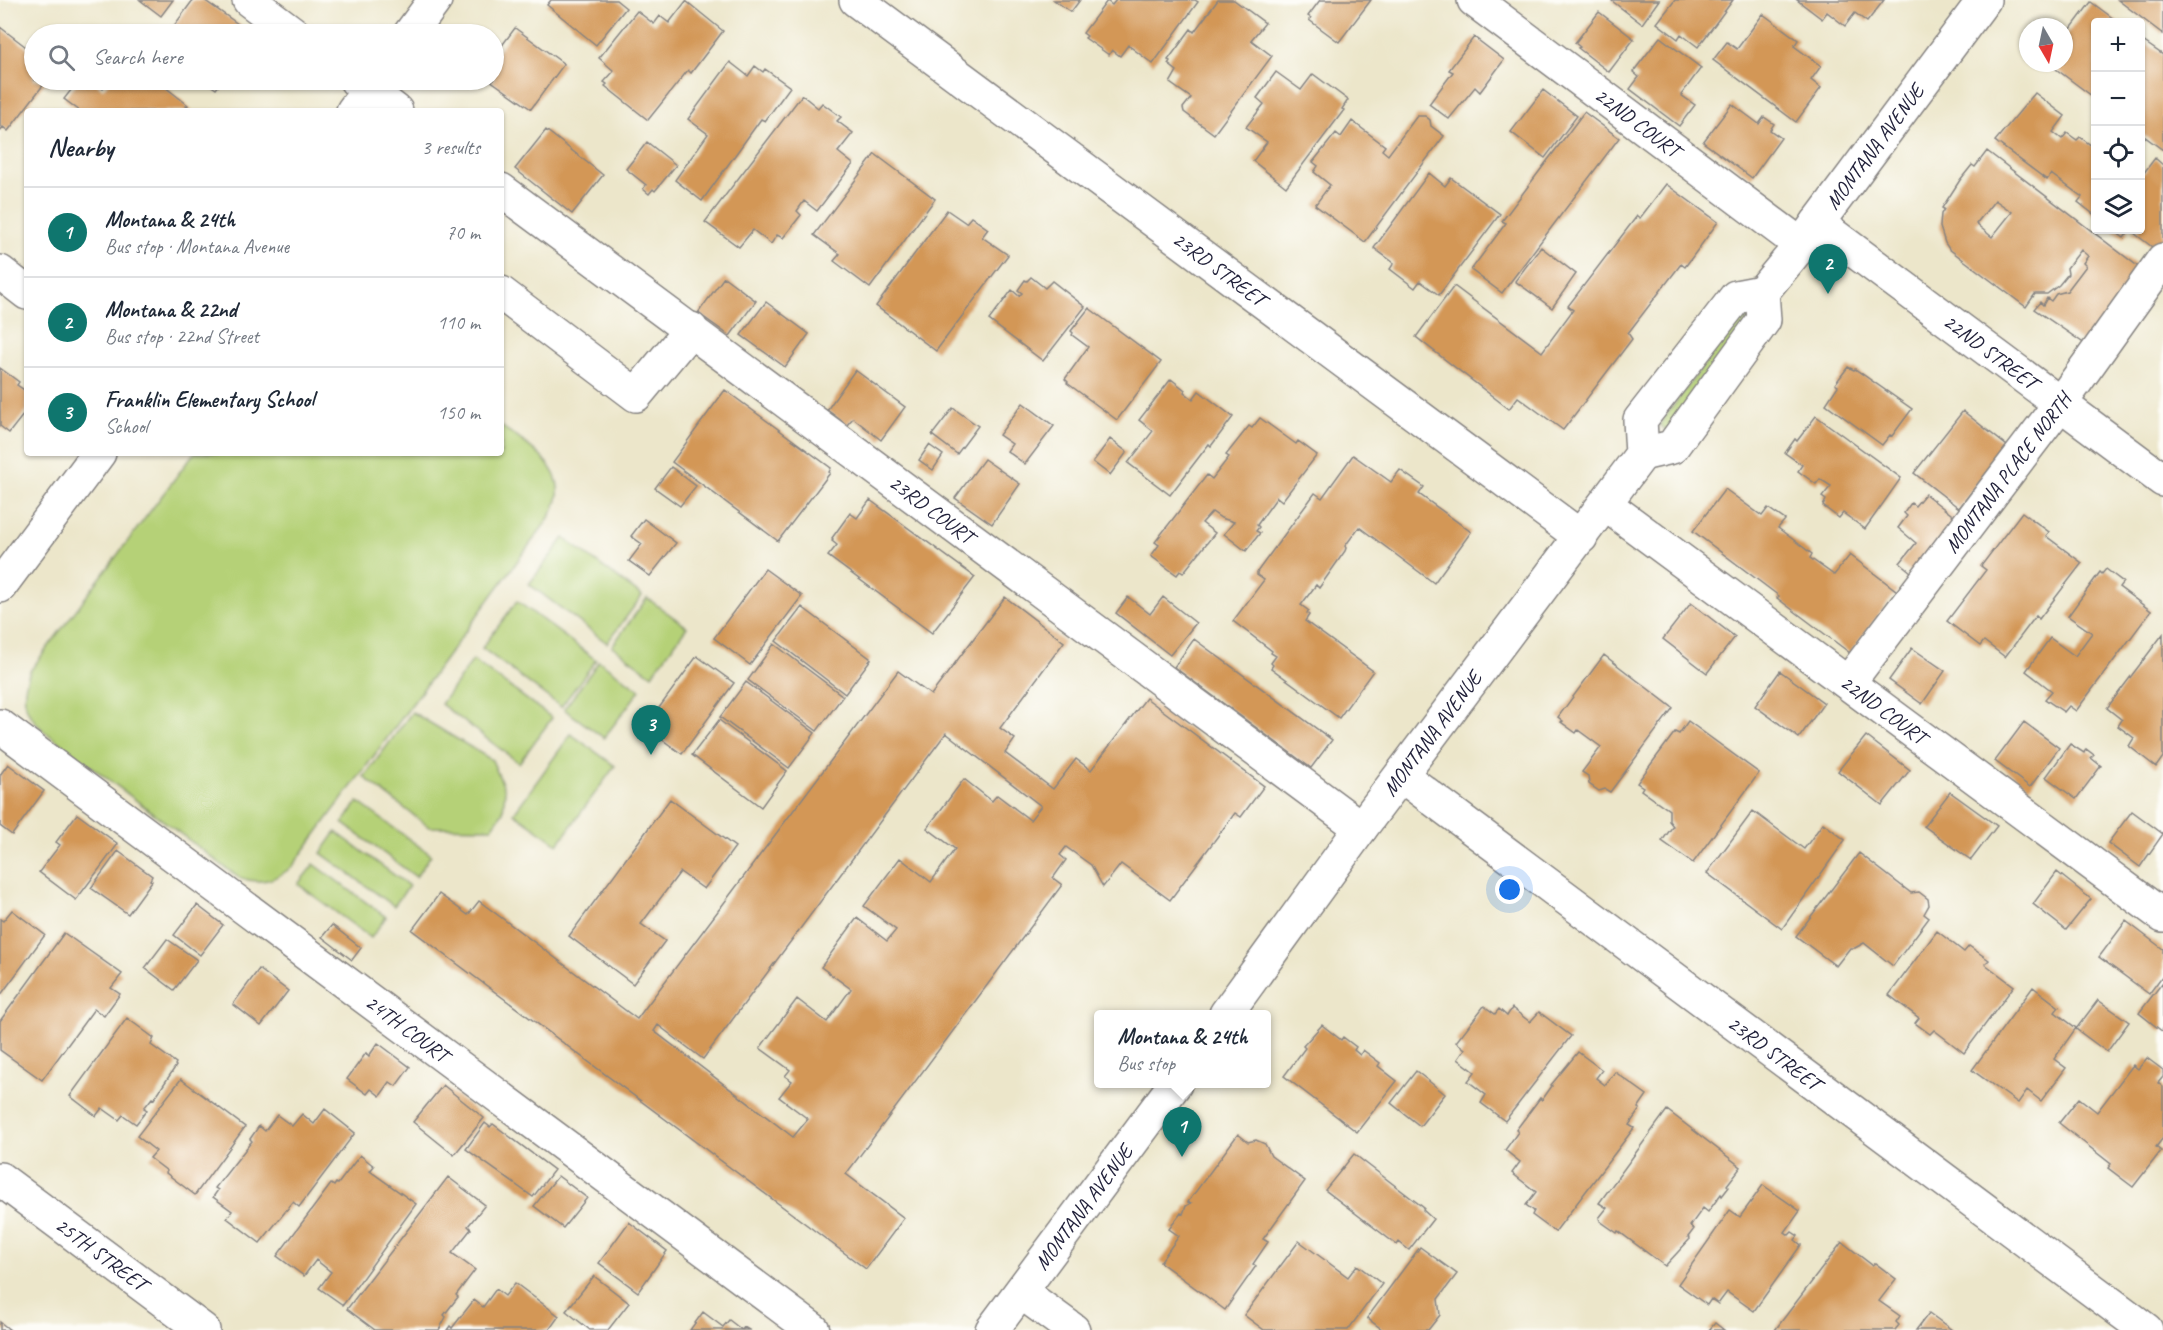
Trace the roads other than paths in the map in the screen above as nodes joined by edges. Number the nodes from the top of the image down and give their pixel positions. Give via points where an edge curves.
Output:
1 (249, 0) edge
2 (435, 0) edge
3 (856, 0) edge
4 (1474, 0) edge
5 (1984, 0) edge
6 (281, 24) edge
7 (417, 24) edge
8 (364, 90) edge
9 (391, 108) edge
10 (504, 192) edge
11 (1809, 234) junction
12 (2163, 260) edge
13 (0, 273) edge
14 (24, 291) edge
15 (504, 296) edge
16 (690, 329) junction
17 (2060, 404) junction
18 (97, 456) edge
19 (2163, 480) edge
20 (1605, 504) junction
21 (1581, 537) junction
22 (0, 586) edge
23 (1848, 683) junction
24 (0, 726) edge
25 (1402, 776) junction
26 (1361, 828) junction
27 (2163, 916) edge
28 (1229, 1010) edge
29 (1171, 1088) edge
30 (0, 1179) edge
31 (1021, 1292) junction
32 (203, 1330) edge
33 (813, 1330) edge
34 (992, 1330) edge
35 (1072, 1330) edge
36 (2146, 1330) edge

1 - 6 street
2 - 7 street
3 - 21 street, 23RD STREET
4 - 11 street, 22ND COURT
5 - 11 street, MONTANA AVENUE
8 - 9 street
10 - 16 street, 23RD COURT
11 - 17 street, 22ND STREET
11 - 20 street, MONTANA AVENUE via 1762,292 1736,297 1641,420 1642,454
12 - 17 street, MONTANA PLACE NORTH
13 - 14 street
15 - 16 street via 636,395
16 - 26 street, 23RD COURT
17 - 19 street, 22ND STREET
17 - 23 street, MONTANA PLACE NORTH
18 - 22 street
20 - 21 street, MONTANA AVENUE
20 - 23 street, 22ND COURT
21 - 25 street, MONTANA AVENUE
23 - 27 street, 22ND COURT
24 - 33 street, 24TH COURT
25 - 26 street, MONTANA AVENUE
25 - 36 street, 23RD STREET
26 - 28 street, MONTANA AVENUE
29 - 31 street, MONTANA AVENUE
30 - 32 street, 25TH STREET
31 - 34 street, MONTANA AVENUE
31 - 35 street

